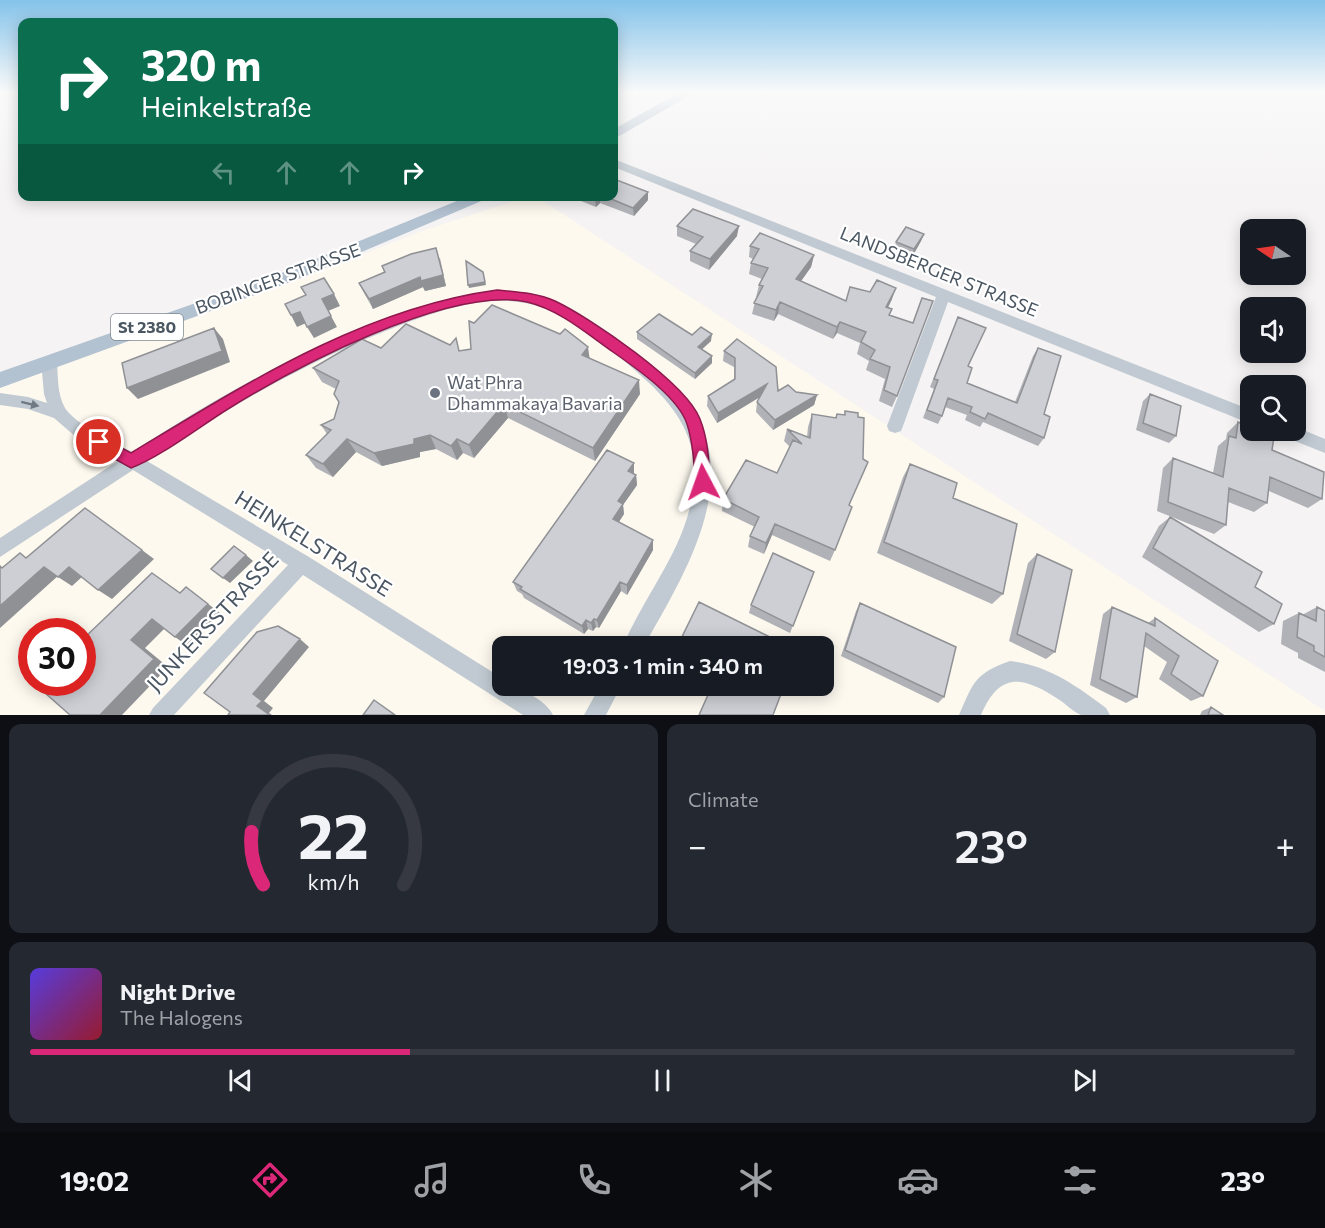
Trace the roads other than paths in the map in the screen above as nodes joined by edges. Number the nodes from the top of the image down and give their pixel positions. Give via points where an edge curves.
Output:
1 (618, 165) edge
2 (473, 201) edge
3 (944, 295) junction
4 (50, 361) junction
5 (0, 380) edge
6 (0, 399) edge
7 (59, 413) junction
8 (1240, 413) edge
9 (895, 426) dead end
10 (1306, 438) edge
11 (1325, 446) edge
12 (131, 461) junction
13 (0, 548) edge
14 (302, 563) junction
15 (639, 636) edge
16 (605, 696) edge
17 (160, 715) edge
18 (542, 715) edge
19 (595, 715) edge
20 (970, 715) edge
21 (1099, 715) edge

1 - 3 street, LANDSBERGER STRASSE
2 - 4 main road, BOBINGER STRASSE / St 2380 via 290,276
3 - 8 street, LANDSBERGER STRASSE
3 - 9 street
4 - 5 main road, BOBINGER STRASSE / St 2380
4 - 7 street via 52,393
6 -> 7 street, HEINKELSTRASSE via 28,402
7 - 12 street, HEINKELSTRASSE via 82,432
10 - 11 street
12 - 13 street
12 - 14 street, HEINKELSTRASSE
12 - 15 street via 246,390 392,322 462,300 497,295 549,304 627,355 672,391 693,420 703,482 698,521 679,566
14 - 17 street, JUNKERSSTRASSE
14 - 18 street, HEINKELSTRASSE
16 - 19 street
20 - 21 street via 975,697 987,679 1009,672 1031,673 1062,688

